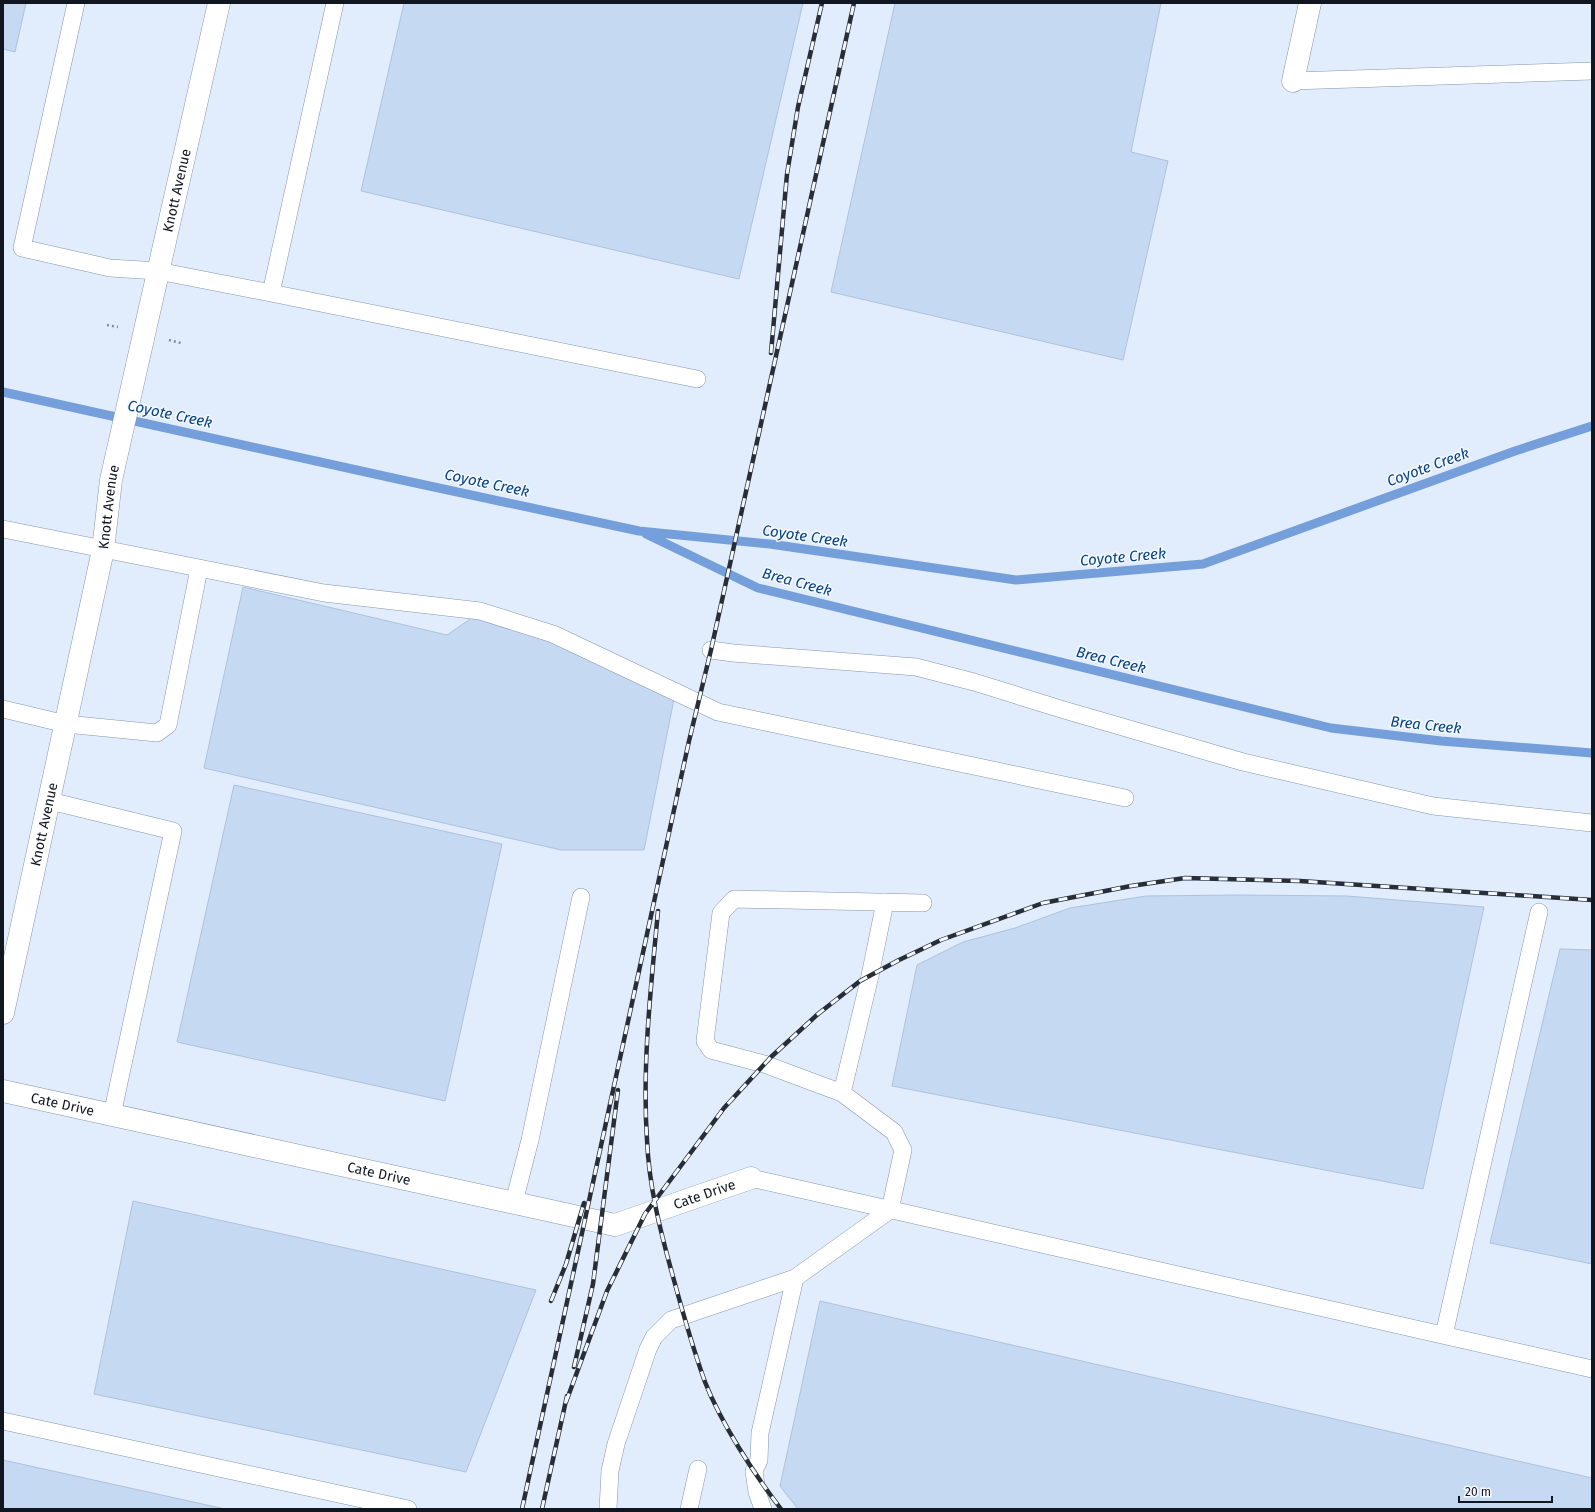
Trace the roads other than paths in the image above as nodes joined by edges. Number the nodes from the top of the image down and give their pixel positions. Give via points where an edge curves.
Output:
1 (76, 3) edge
2 (219, 3) edge
3 (334, 3) edge
4 (1310, 3) edge
5 (1592, 71) edge
6 (1293, 80) joint
7 (158, 271) junction
8 (271, 293) junction
9 (697, 379) dead end
10 (3, 529) edge
11 (103, 550) junction
12 (199, 569) junction
13 (711, 650) dead end
14 (3, 709) edge
15 (66, 724) junction
16 (1124, 798) dead end
17 (50, 801) junction
18 (1592, 823) edge
19 (581, 897) dead end
20 (885, 902) junction
21 (923, 903) dead end
22 (1539, 912) dead end
23 (3, 1013) edge
24 (3, 1091) edge
25 (842, 1093) junction
26 (112, 1115) junction
27 (751, 1178) joint
28 (514, 1202) junction
29 (890, 1210) junction
30 (795, 1278) junction
31 (1444, 1335) junction
32 (1592, 1369) edge
33 (3, 1421) edge
34 (698, 1469) dead end
35 (408, 1509) edge
36 (608, 1509) edge
37 (689, 1509) edge
38 (763, 1509) edge

1 - 7 lane via 22,248 110,268
2 - 7 street, Knott Avenue
3 - 8 lane
4 - 6 street
5 - 6 lane
7 - 8 lane
7 - 11 street, Knott Avenue via 111,480
8 - 9 lane
10 - 11 lane
11 - 12 lane
11 - 15 street, Knott Avenue
12 - 15 lane via 168,725 157,733
12 - 16 lane via 324,593 480,611 553,634 718,712
13 - 18 lane via 916,667 1243,762 1433,806
14 - 15 lane
15 - 17 street, Knott Avenue
17 - 23 street, Knott Avenue
17 - 26 lane via 173,831
19 - 28 lane via 530,1140
20 - 21 lane
20 - 25 lane
20 - 25 lane via 734,899 721,913 705,1041 711,1050 764,1064
22 - 31 lane
24 - 26 street, Cate Drive
25 - 29 lane via 894,1132 903,1150
26 - 28 street, Cate Drive
27 - 28 street, Cate Drive via 615,1225
27 - 29 lane
29 - 30 lane
29 - 31 lane
30 - 36 lane via 671,1320 659,1332 648,1349 616,1444 610,1471
30 - 38 lane via 760,1433 759,1460 754,1471
31 - 32 lane
33 - 35 lane
34 - 37 lane

